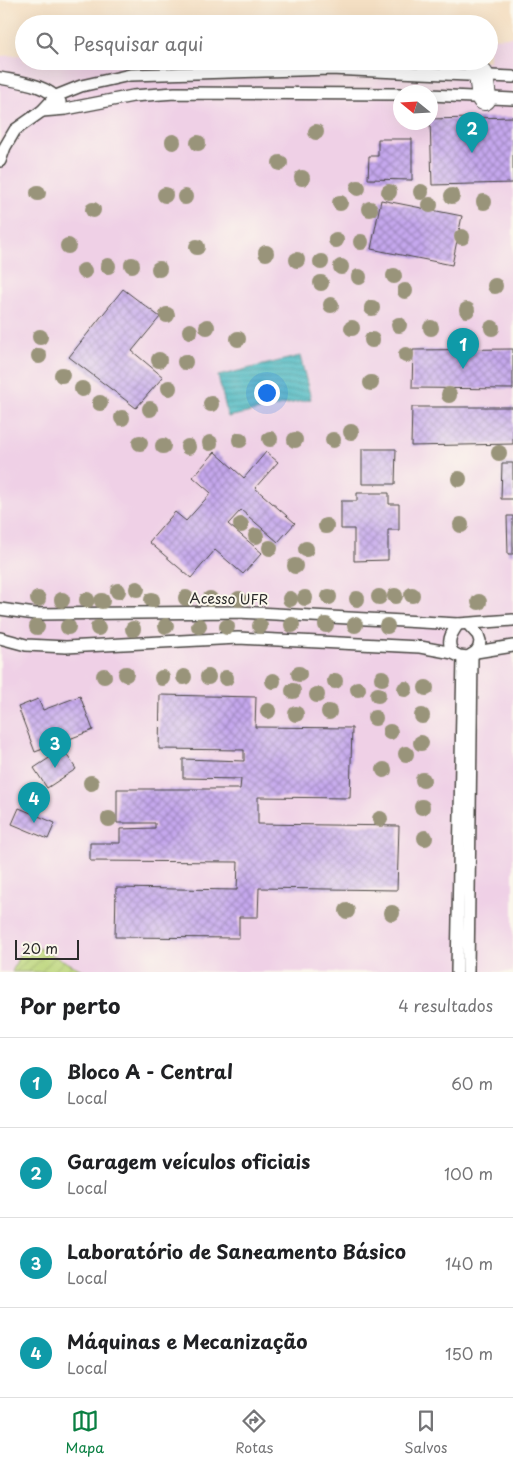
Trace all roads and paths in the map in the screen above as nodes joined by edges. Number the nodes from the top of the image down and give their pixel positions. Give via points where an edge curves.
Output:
1 (297, 70) edge
2 (338, 70) edge
3 (130, 75) junction
4 (513, 77) edge
5 (0, 78) edge
6 (483, 87) junction
7 (393, 94) edge
8 (438, 94) edge
9 (56, 96) junction
10 (132, 96) junction
11 (513, 99) edge
12 (66, 109) junction
13 (42, 111) junction
14 (0, 161) edge
15 (0, 608) edge
16 (513, 620) edge
17 (463, 624) junction
18 (0, 638) edge
19 (513, 646) edge
20 (466, 654) junction
21 (458, 972) edge
22 (468, 972) edge

1 - 3 lane
2 - 6 lane
3 - 9 lane via 81,86
3 - 10 lane
4 - 6 lane
5 - 9 lane via 33,84
6 - 8 lane
6 - 11 lane
7 - 10 lane via 175,93
9 - 12 lane
9 - 13 lane
10 - 12 lane
12 - 13 lane
13 - 14 lane via 15,130
15 - 17 lane, Acesso UFR via 36,614 238,612
16 - 17 lane, Acesso UFR
17 - 20 lane via 449,644
17 - 20 lane via 478,635 479,647
18 - 20 lane via 26,645 66,647 238,638 420,647
19 - 20 lane
20 - 21 lane
20 - 22 lane

